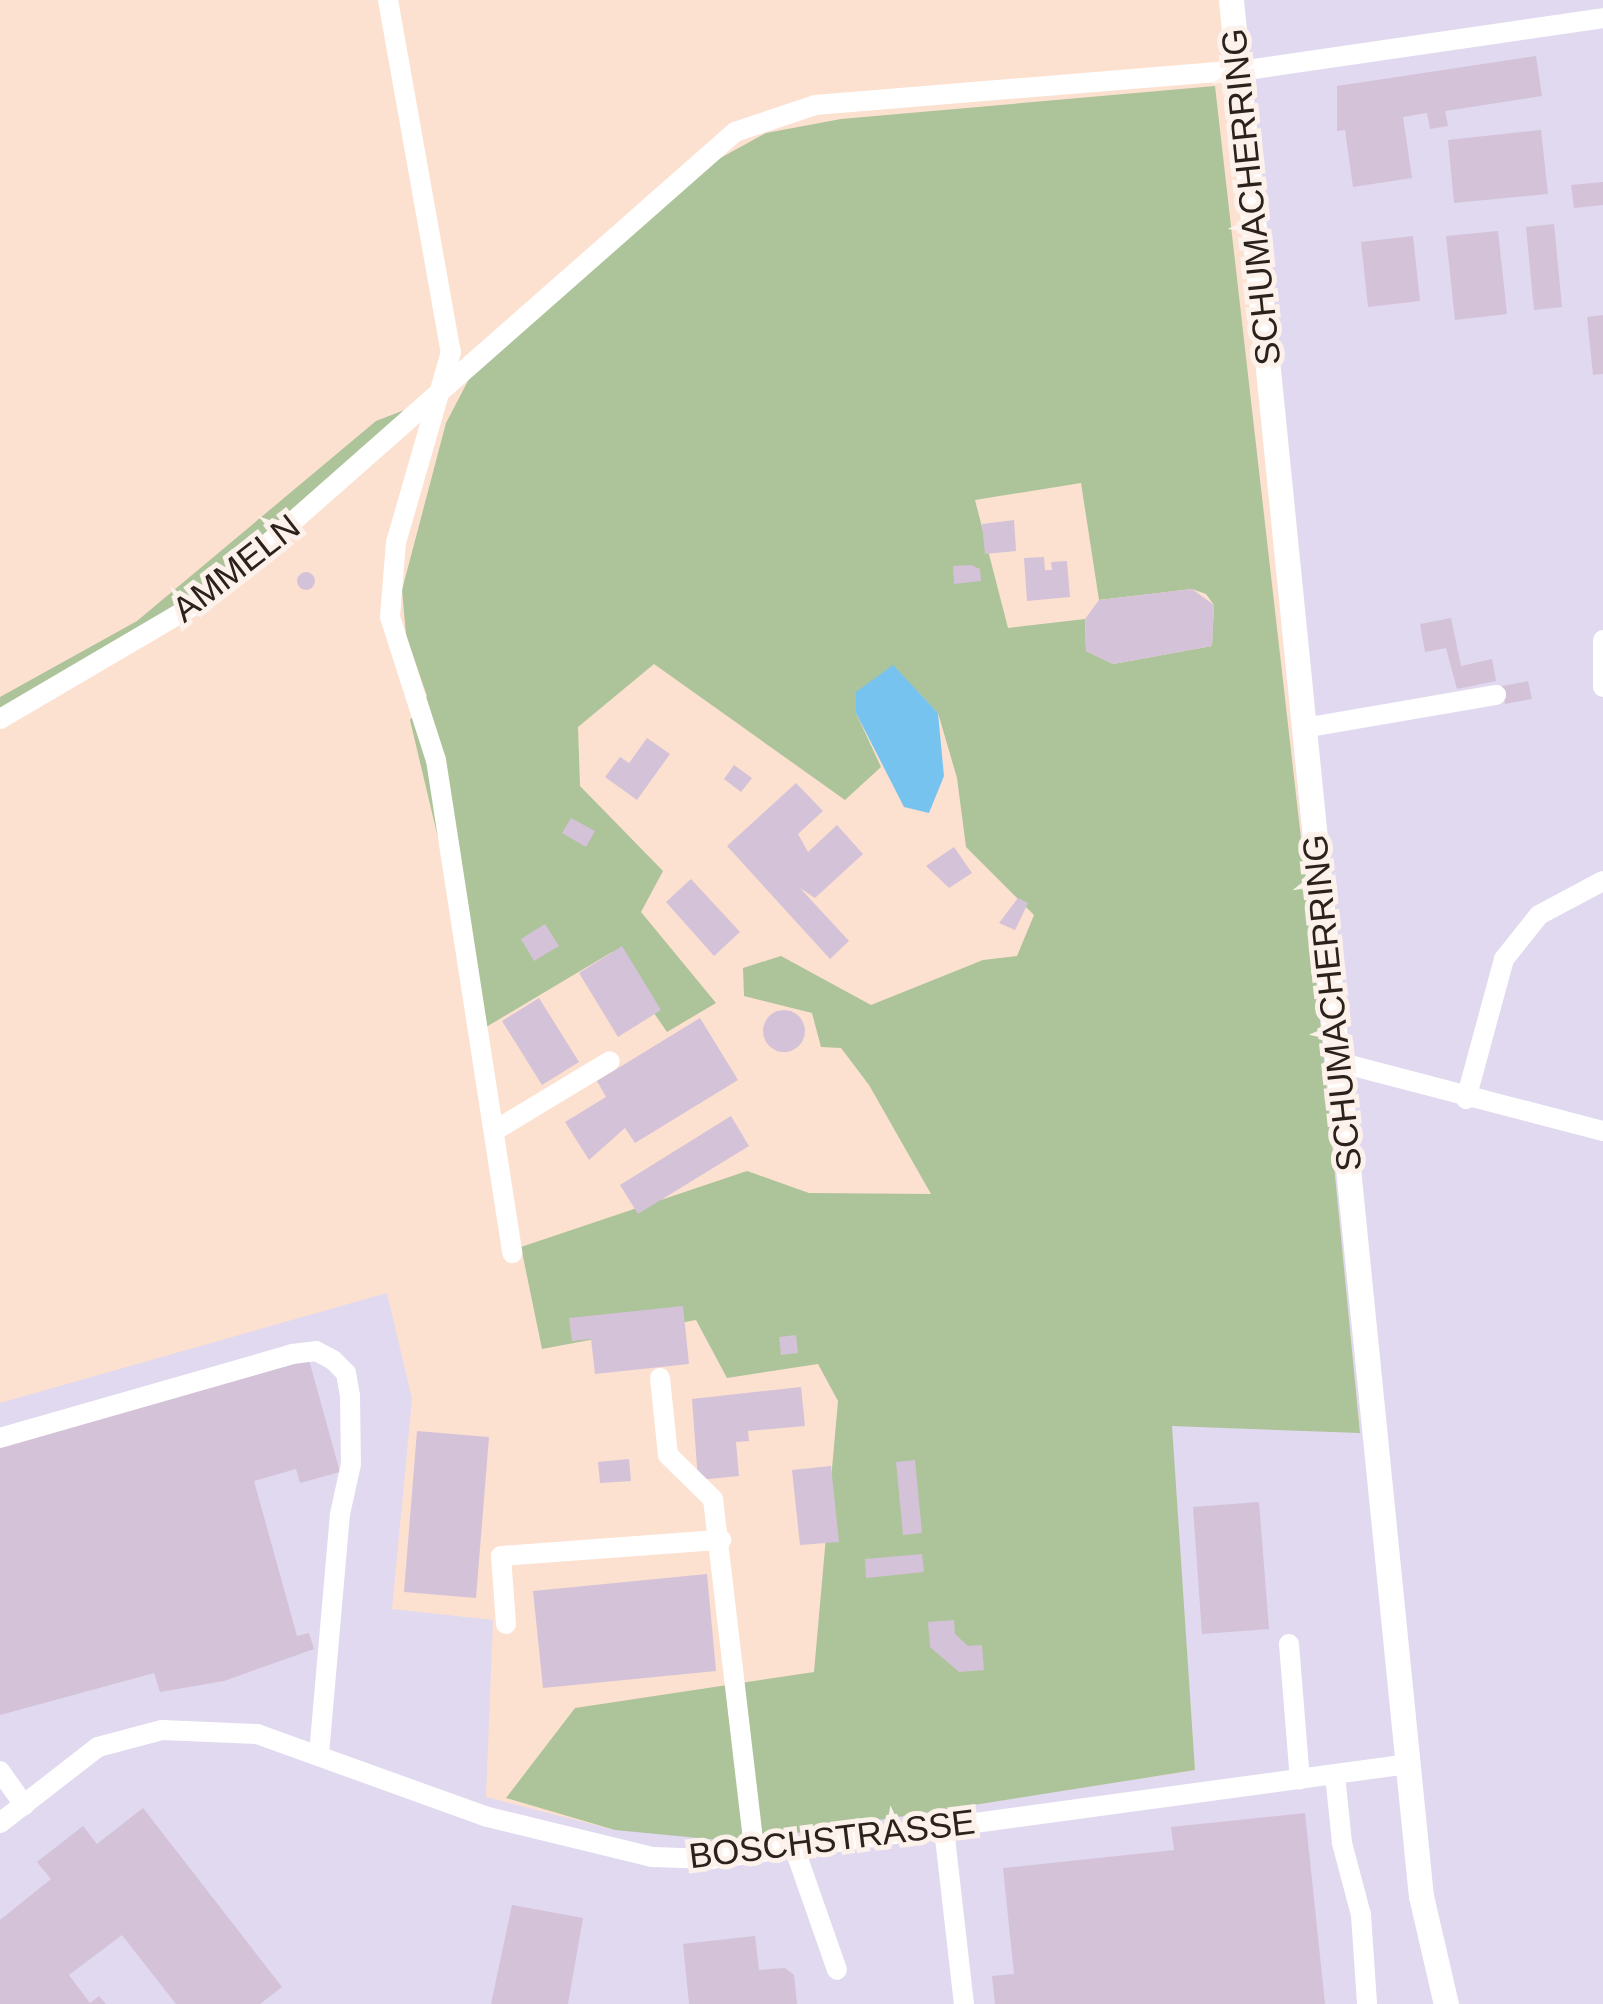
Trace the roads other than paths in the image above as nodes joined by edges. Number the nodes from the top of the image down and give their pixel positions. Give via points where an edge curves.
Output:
1 (388, 0) edge
2 (1231, 0) edge
3 (1603, 18) edge
4 (1238, 71) junction
5 (446, 381) junction
6 (1603, 640) edge
7 (1603, 687) edge
8 (1496, 695) dead end
9 (0, 719) edge
10 (1304, 728) junction
11 (1603, 881) edge
12 (610, 1061) dead end
13 (1338, 1062) junction
14 (1466, 1099) junction
15 (494, 1130) junction
16 (1603, 1130) edge
17 (512, 1253) dead end
18 (660, 1378) dead end
19 (0, 1438) edge
20 (721, 1540) junction
21 (506, 1624) dead end
22 (1288, 1644) dead end
23 (319, 1755) junction
24 (1408, 1764) junction
25 (0, 1771) edge
26 (1335, 1774) junction
27 (1300, 1780) junction
28 (24, 1805) junction
29 (0, 1824) edge
30 (944, 1829) junction
31 (794, 1847) junction
32 (754, 1854) junction
33 (837, 1970) dead end
34 (964, 2004) edge
35 (1367, 2004) edge
36 (1446, 2004) edge

1 - 5 street via 451,352
2 - 4 main road, SCHUMACHERRING
3 - 4 street, AMMELN
4 - 5 street, AMMELN via 898,95 773,116 699,158
4 - 10 main road, SCHUMACHERRING
5 - 9 street, AMMELN via 206,598
5 - 15 street via 396,542 390,617 436,760
6 - 7 street
8 - 10 street
10 - 13 main road, SCHUMACHERRING
11 - 14 street via 1539,915 1504,959
12 - 15 street
13 - 14 street
13 - 24 main road, SCHUMACHERRING
14 - 16 street
15 - 17 street
18 - 20 street via 668,1455 714,1499
19 - 23 street via 292,1354 316,1351 334,1360 346,1374 350,1396 351,1464 340,1514
20 - 21 street via 501,1556
20 - 32 street
22 - 27 street
23 - 28 street, BOSCHSTRASSE via 257,1734 162,1730 98,1747
23 - 32 street, BOSCHSTRASSE via 488,1817 594,1846 652,1857
24 - 26 street, BOSCHSTRASSE
24 - 36 main road, SCHUMACHERRING via 1421,1896
25 - 28 street
26 - 27 street, BOSCHSTRASSE
26 - 35 street via 1342,1843 1361,1914
27 - 30 street, BOSCHSTRASSE
28 - 29 street, BOSCHSTRASSE
30 - 31 street, BOSCHSTRASSE
30 - 34 street
31 - 32 street, BOSCHSTRASSE
31 - 33 street

